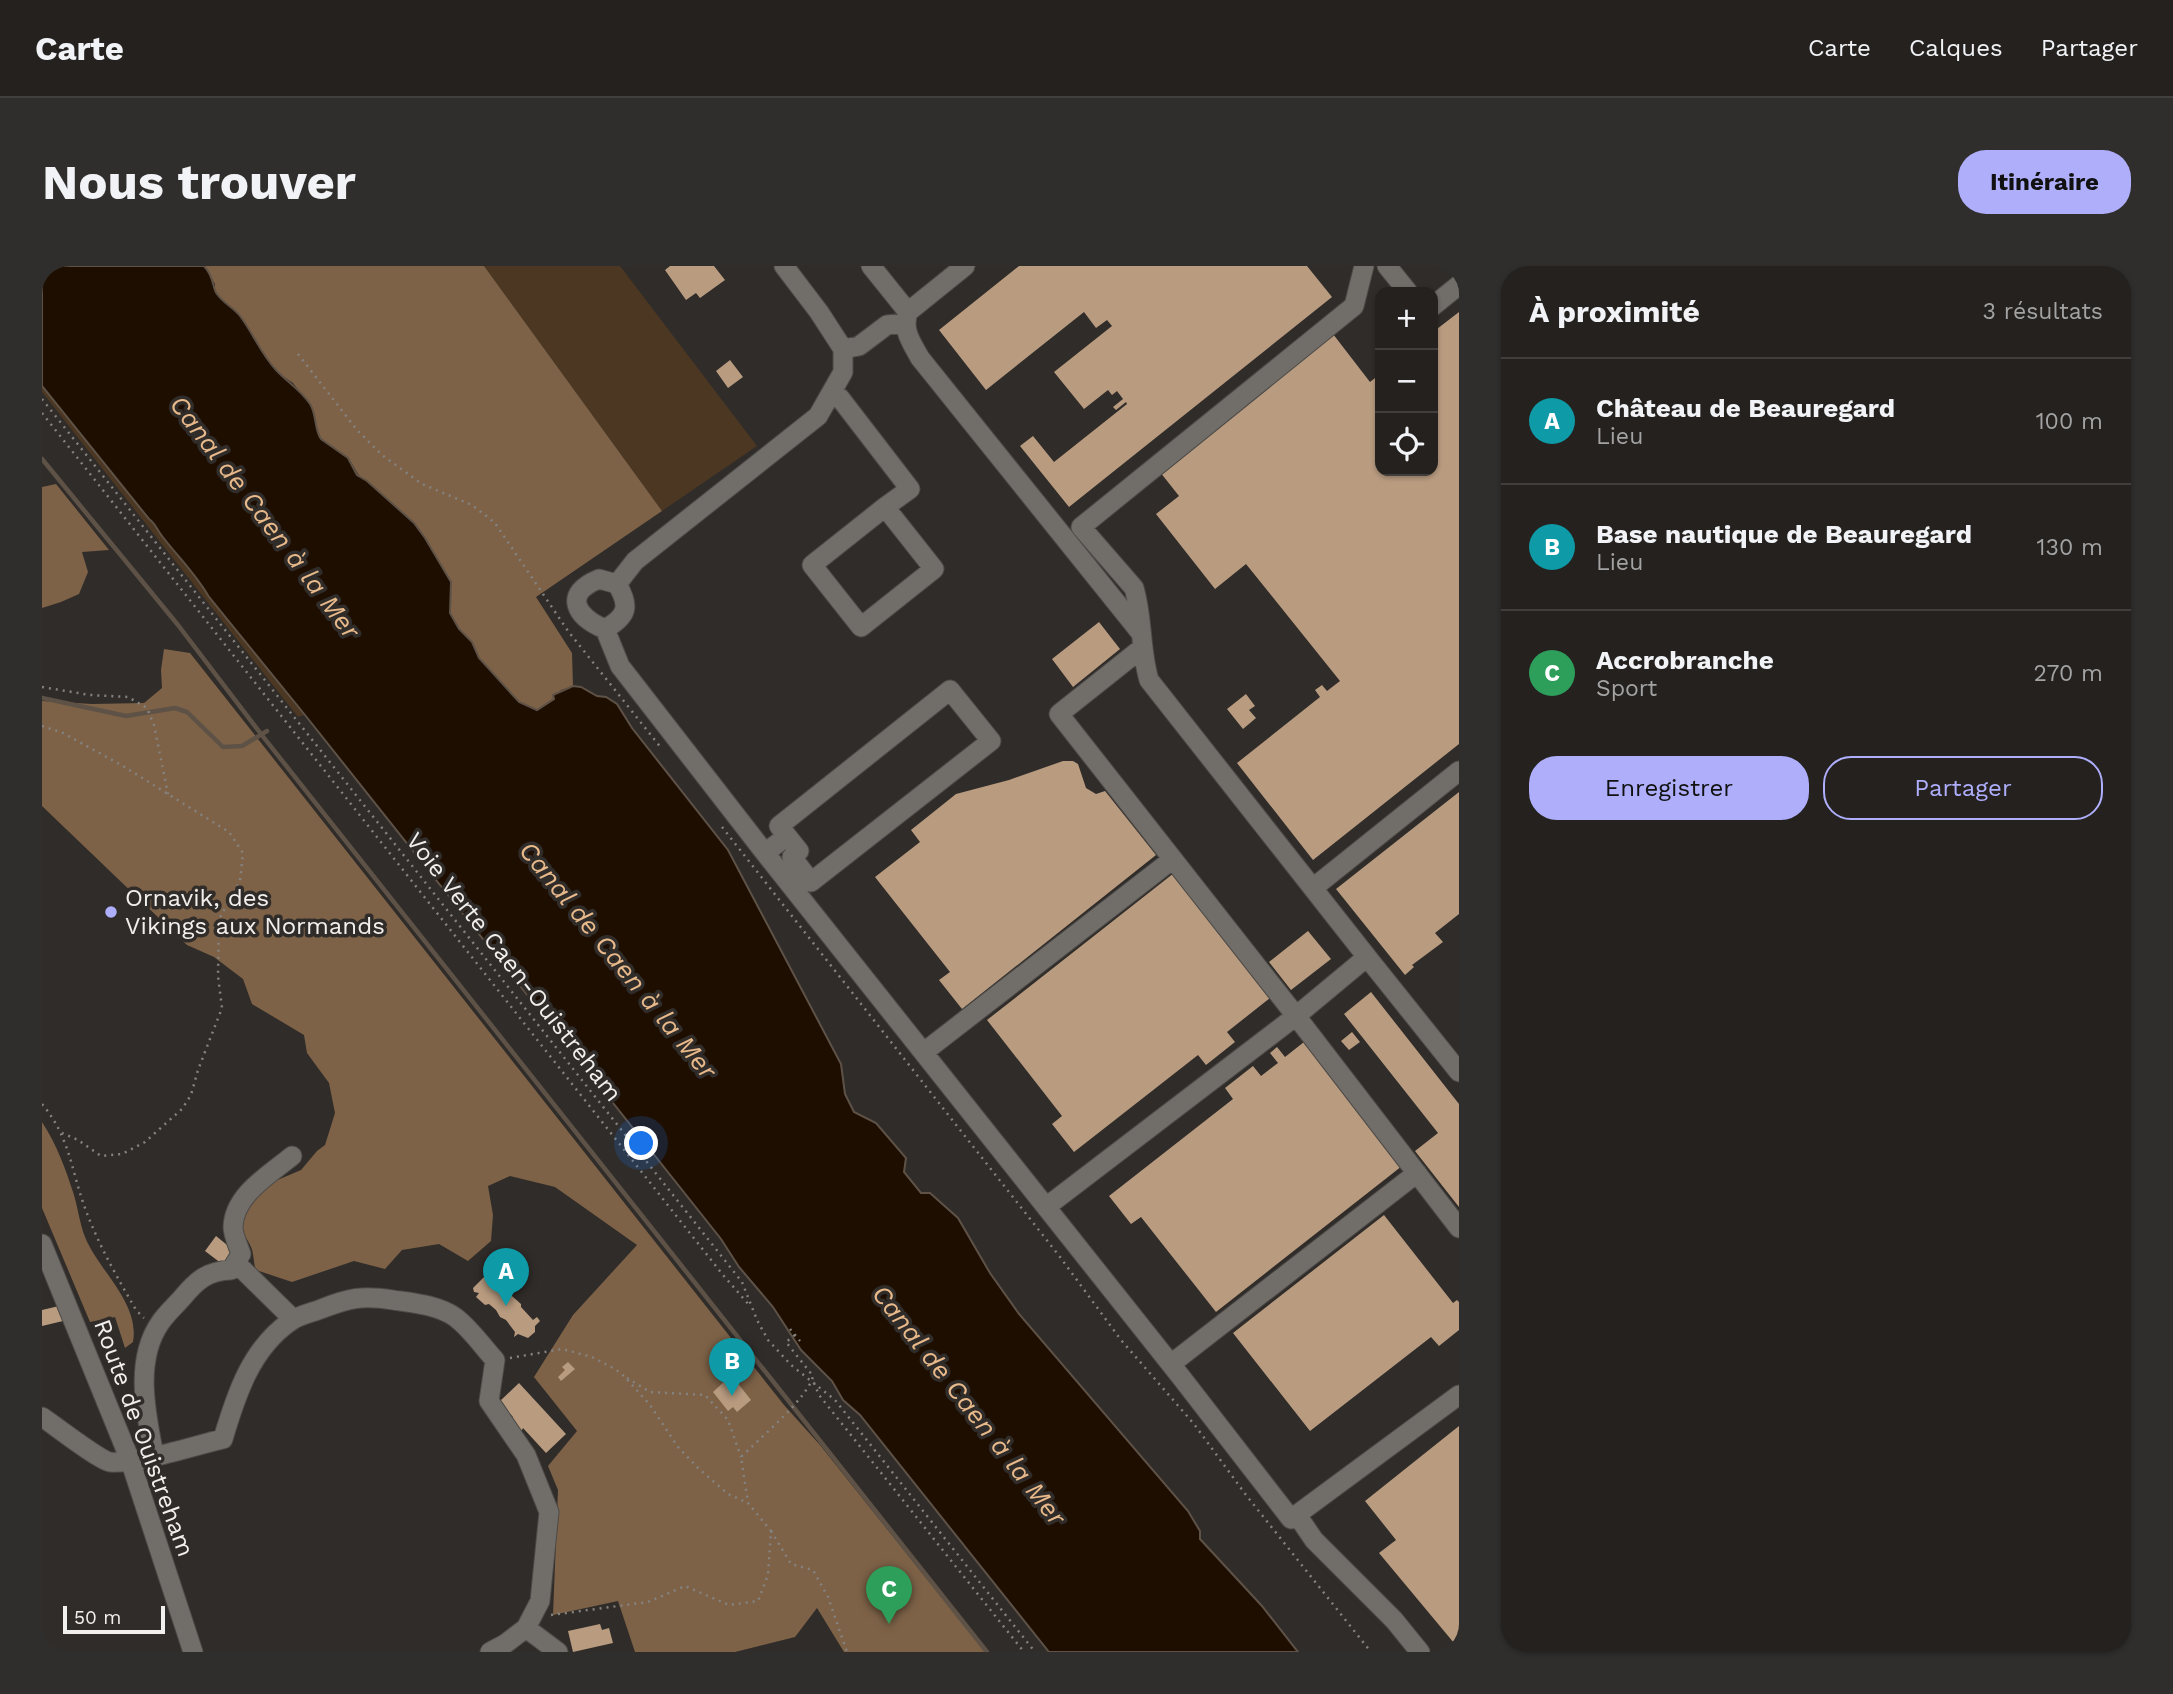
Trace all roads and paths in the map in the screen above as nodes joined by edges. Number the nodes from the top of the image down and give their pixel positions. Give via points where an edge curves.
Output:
1 (784, 266) edge
2 (871, 266) edge
3 (965, 266) edge
4 (1364, 266) edge
5 (1387, 266) edge
6 (1459, 285) edge
7 (1404, 287) edge
8 (1438, 302) edge
9 (906, 318) junction
10 (844, 348) junction
11 (298, 354) dead end
12 (833, 392) junction
13 (42, 399) edge
14 (42, 413) edge
15 (885, 507) junction
16 (617, 584) junction
17 (605, 629) junction
18 (1141, 640) junction
19 (42, 687) edge
20 (42, 726) edge
21 (663, 750) dead end
22 (1459, 771) edge
23 (168, 794) junction
24 (720, 824) dead end
25 (787, 836) junction
26 (765, 853) junction
27 (1173, 859) junction
28 (1313, 888) junction
29 (1367, 957) junction
30 (1296, 1016) junction
31 (924, 1052) junction
32 (1459, 1072) edge
33 (42, 1104) edge
34 (62, 1133) junction
35 (292, 1156) dead end
36 (1417, 1173) junction
37 (1046, 1207) junction
38 (1459, 1228) edge
39 (42, 1244) edge
40 (236, 1263) junction
41 (752, 1308) junction
42 (293, 1319) junction
43 (790, 1329) dead end
44 (157, 1330) junction
45 (795, 1335) junction
46 (800, 1341) dead end
47 (495, 1360) junction
48 (1171, 1364) junction
49 (624, 1376) junction
50 (813, 1380) junction
51 (1459, 1395) edge
52 (42, 1417) edge
53 (154, 1455) junction
54 (741, 1457) junction
55 (130, 1460) junction
56 (748, 1503) junction
57 (1297, 1515) junction
58 (771, 1531) junction
59 (529, 1623) junction
60 (193, 1652) edge
61 (490, 1652) edge
62 (558, 1652) edge
63 (847, 1652) edge
64 (1024, 1652) edge
65 (1035, 1652) edge
66 (1371, 1652) edge
67 (1420, 1652) edge

1 - 10 street
2 - 9 street
3 - 9 street
4 - 18 street via 1354,306 1081,527 1134,588
5 - 7 street
6 - 8 street
9 - 10 street via 887,325 859,346
9 - 18 street via 920,358
10 - 12 street via 843,372
11 - 21 path via 382,455 422,484 472,505 495,523 568,631
12 - 15 street via 910,489
12 - 16 street via 811,423 635,561
13 - 41 path, Voie Verte Caen-Ouistreham via 742,1282
14 - 41 path
15 - 15 street via 812,565 861,627 934,569
16 - 17 street via 626,606 619,621
16 - 17 street via 599,579 585,584 577,599 578,609 589,622
17 - 26 street via 620,666
18 - 27 street via 1059,714
18 - 28 street via 1149,680
19 - 23 path via 128,696 147,708
20 - 23 path via 87,746
22 - 28 street
23 - 34 path via 229,832 243,853 240,881 219,919 222,1008 191,1095 145,1142 122,1154 101,1157
24 - 66 path
25 - 25 street via 779,826 950,690 990,741 811,882 792,857 799,851
25 - 26 street
26 - 31 street
27 - 30 street
27 - 31 street
28 - 29 street
29 - 30 street
29 - 32 street
30 - 36 street
30 - 37 street
31 - 37 street
33 - 34 path
34 - 44 path via 97,1240 136,1310
35 - 40 street via 248,1192 236,1209 233,1229 241,1254
36 - 38 street
36 - 48 street
37 - 48 street
39 - 55 street, Route de Ouistreham
40 - 42 street
40 - 44 street via 231,1270 212,1271 189,1289
41 - 50 path, Voie Verte Caen-Ouistreham via 776,1350
42 - 47 street via 351,1298 417,1303 455,1317
42 - 53 street via 272,1335 250,1368 223,1439
43 - 45 path
44 - 53 street via 144,1393
45 - 46 path
45 - 50 path via 786,1342
47 - 49 path via 562,1349 592,1357
47 - 59 street via 489,1401 526,1455 549,1512 540,1601
48 - 57 street via 1291,1520
49 - 54 path via 650,1392 705,1395 727,1420
49 - 56 path via 698,1468 728,1494
50 - 54 path via 805,1394
50 - 64 path via 819,1395
50 - 65 path, Voie Verte Caen-Ouistreham via 835,1400
51 - 57 street
52 - 55 street via 108,1462
53 - 55 street
54 - 56 path
55 - 60 street, Route de Ouistreham
56 - 58 path
57 - 67 street via 1314,1540
58 - 59 path via 768,1575 758,1601 729,1605 685,1586 648,1602
58 - 63 path via 791,1564 813,1570 828,1597
59 - 61 street
59 - 62 street

